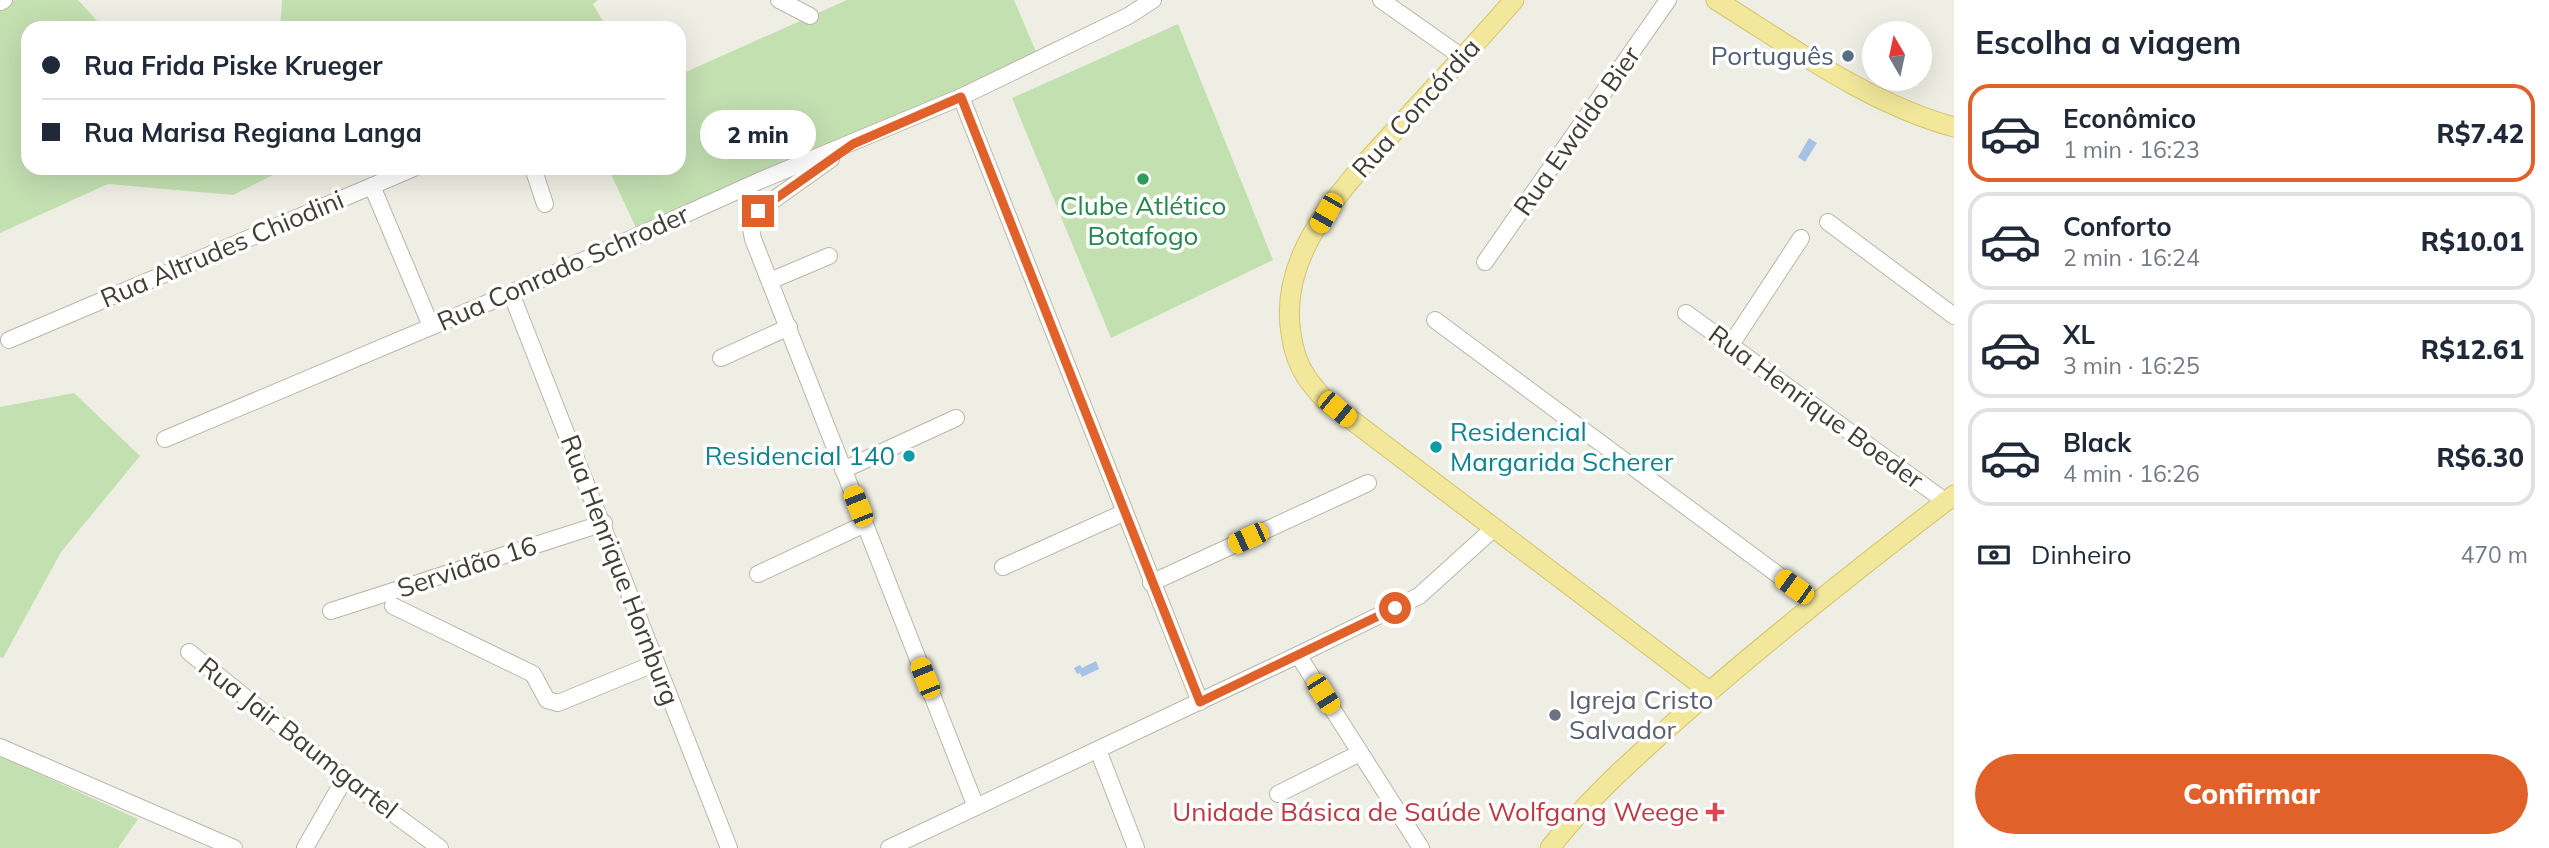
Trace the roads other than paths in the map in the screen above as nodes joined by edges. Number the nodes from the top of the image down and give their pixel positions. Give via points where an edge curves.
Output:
1 (779, 0) edge
2 (1153, 0) edge
3 (1381, 0) edge
4 (1514, 0) edge
5 (1668, 0) edge
6 (1716, 0) edge
7 (810, 16) dead end
8 (1462, 57) junction
9 (961, 97) junction
10 (1954, 127) edge
11 (853, 144) junction
12 (398, 175) edge
13 (535, 175) edge
14 (372, 186) junction
15 (545, 204) dead end
16 (1828, 222) dead end
17 (1801, 239) dead end
18 (828, 256) dead end
19 (1485, 262) dead end
20 (770, 281) junction
21 (511, 293) junction
22 (1686, 313) dead end
23 (1954, 316) edge
24 (1435, 320) dead end
25 (431, 326) junction
26 (789, 327) junction
27 (9, 340) dead end
28 (1730, 346) junction
29 (721, 358) dead end
30 (956, 418) dead end
31 (165, 439) dead end
32 (843, 470) junction
33 (1368, 484) dead end
34 (1950, 498) edge
35 (1123, 513) junction
36 (604, 523) junction
37 (865, 524) junction
38 (1493, 529) junction
39 (1003, 567) dead end
40 (758, 573) dead end
41 (1151, 583) junction
42 (1816, 603) junction
43 (393, 606) dead end
44 (331, 611) dead end
45 (189, 652) dead end
46 (1298, 655) junction
47 (656, 663) junction
48 (1709, 691) junction
49 (1200, 702) junction
50 (0, 747) edge
51 (1098, 750) junction
52 (1360, 753) junction
53 (345, 778) junction
54 (1278, 794) dead end
55 (976, 807) junction
56 (234, 848) edge
57 (305, 848) edge
58 (440, 848) edge
59 (729, 848) edge
60 (889, 848) edge
61 (1136, 848) edge
62 (1421, 848) edge
63 (1549, 848) edge

1 - 7 street
2 - 9 street, Rua Conrado Schroder
3 - 8 street
4 - 8 main road, Rua Concórdia
5 - 19 street, Rua Ewaldo Bier
6 - 10 main road via 1859,88 1910,113
8 - 38 main road, Rua Concórdia via 1334,201 1301,258 1290,296 1289,321 1294,350 1318,391
9 - 11 street, Rua Conrado Schroder
9 - 35 street
11 - 20 street via 758,211 750,224
11 - 21 street, Rua Conrado Schroder via 759,181
12 - 14 street
13 - 15 street
14 - 25 street, Rua Altrudes Chiodini
14 - 27 street, Rua Altrudes Chiodini
16 - 23 street
17 - 28 street
18 - 20 street
20 - 26 street
21 - 25 street, Rua Conrado Schroder
21 - 36 street, Rua Henrique Hornburg
22 - 28 street, Rua Henrique Boeder
24 - 42 street
25 - 31 street, Rua Conrado Schroder
26 - 29 street
26 - 32 street
28 - 34 street, Rua Henrique Boeder
30 - 32 street
32 - 37 street
33 - 41 street
34 - 42 main road
35 - 39 street
35 - 41 street
36 - 44 street, Servidão 16
36 - 47 street, Rua Henrique Hornburg
37 - 40 street
37 - 55 street
38 - 46 street via 1419,596
38 - 48 main road, Rua Concórdia
41 - 49 street
42 - 48 main road
43 - 47 street via 533,674 547,700 558,703
45 - 53 street, Rua Jair Baumgartel
46 - 49 street
46 - 52 street
47 - 59 street, Rua Henrique Hornburg
48 - 63 main road via 1611,780
49 - 51 street
50 - 56 street
51 - 55 street
51 - 61 street
52 - 54 street
52 - 62 street
53 - 57 street
53 - 58 street, Rua Jair Baumgartel
55 - 60 street

